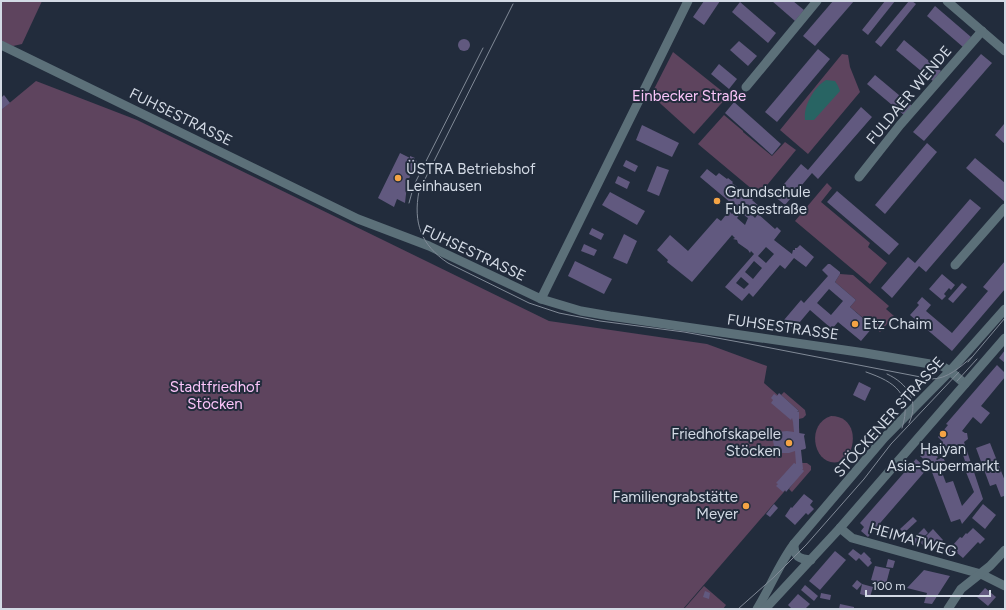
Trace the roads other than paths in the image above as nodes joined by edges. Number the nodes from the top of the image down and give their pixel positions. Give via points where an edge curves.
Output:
1 (688, 1) edge
2 (817, 1) edge
3 (947, 1) edge
4 (982, 31) junction
5 (1, 45) edge
6 (1005, 51) edge
7 (746, 87) dead end
8 (858, 177) dead end
9 (1005, 208) edge
10 (955, 265) dead end
11 (541, 299) junction
12 (1005, 309) edge
13 (1005, 338) edge
14 (950, 371) junction
15 (965, 384) junction
16 (840, 528) junction
17 (794, 544) junction
18 (1005, 550) edge
19 (811, 560) junction
20 (981, 574) junction
21 (1005, 586) edge
22 (757, 609) edge
23 (765, 609) edge
24 (948, 609) edge

1 - 11 street
2 - 7 street
3 - 4 street
4 - 6 street
4 - 8 street, FULDAER WENDE
5 - 11 street, FUHSESTRASSE via 358,219 429,246
9 - 10 street
11 - 14 street, FUHSESTRASSE via 581,311 865,353 942,366
12 - 14 street, STÖCKENER STRASSE
13 - 15 street
14 - 15 street, FUHSESTRASSE
14 - 17 street, STÖCKENER STRASSE via 884,438
15 - 16 street
16 - 19 street
16 - 20 street, HEIMATWEG via 852,538
17 - 19 street via 796,555
17 - 22 street, STÖCKENER STRASSE
18 - 20 street
19 - 23 street
20 - 21 street, HEIMATWEG
20 - 24 street via 961,589

